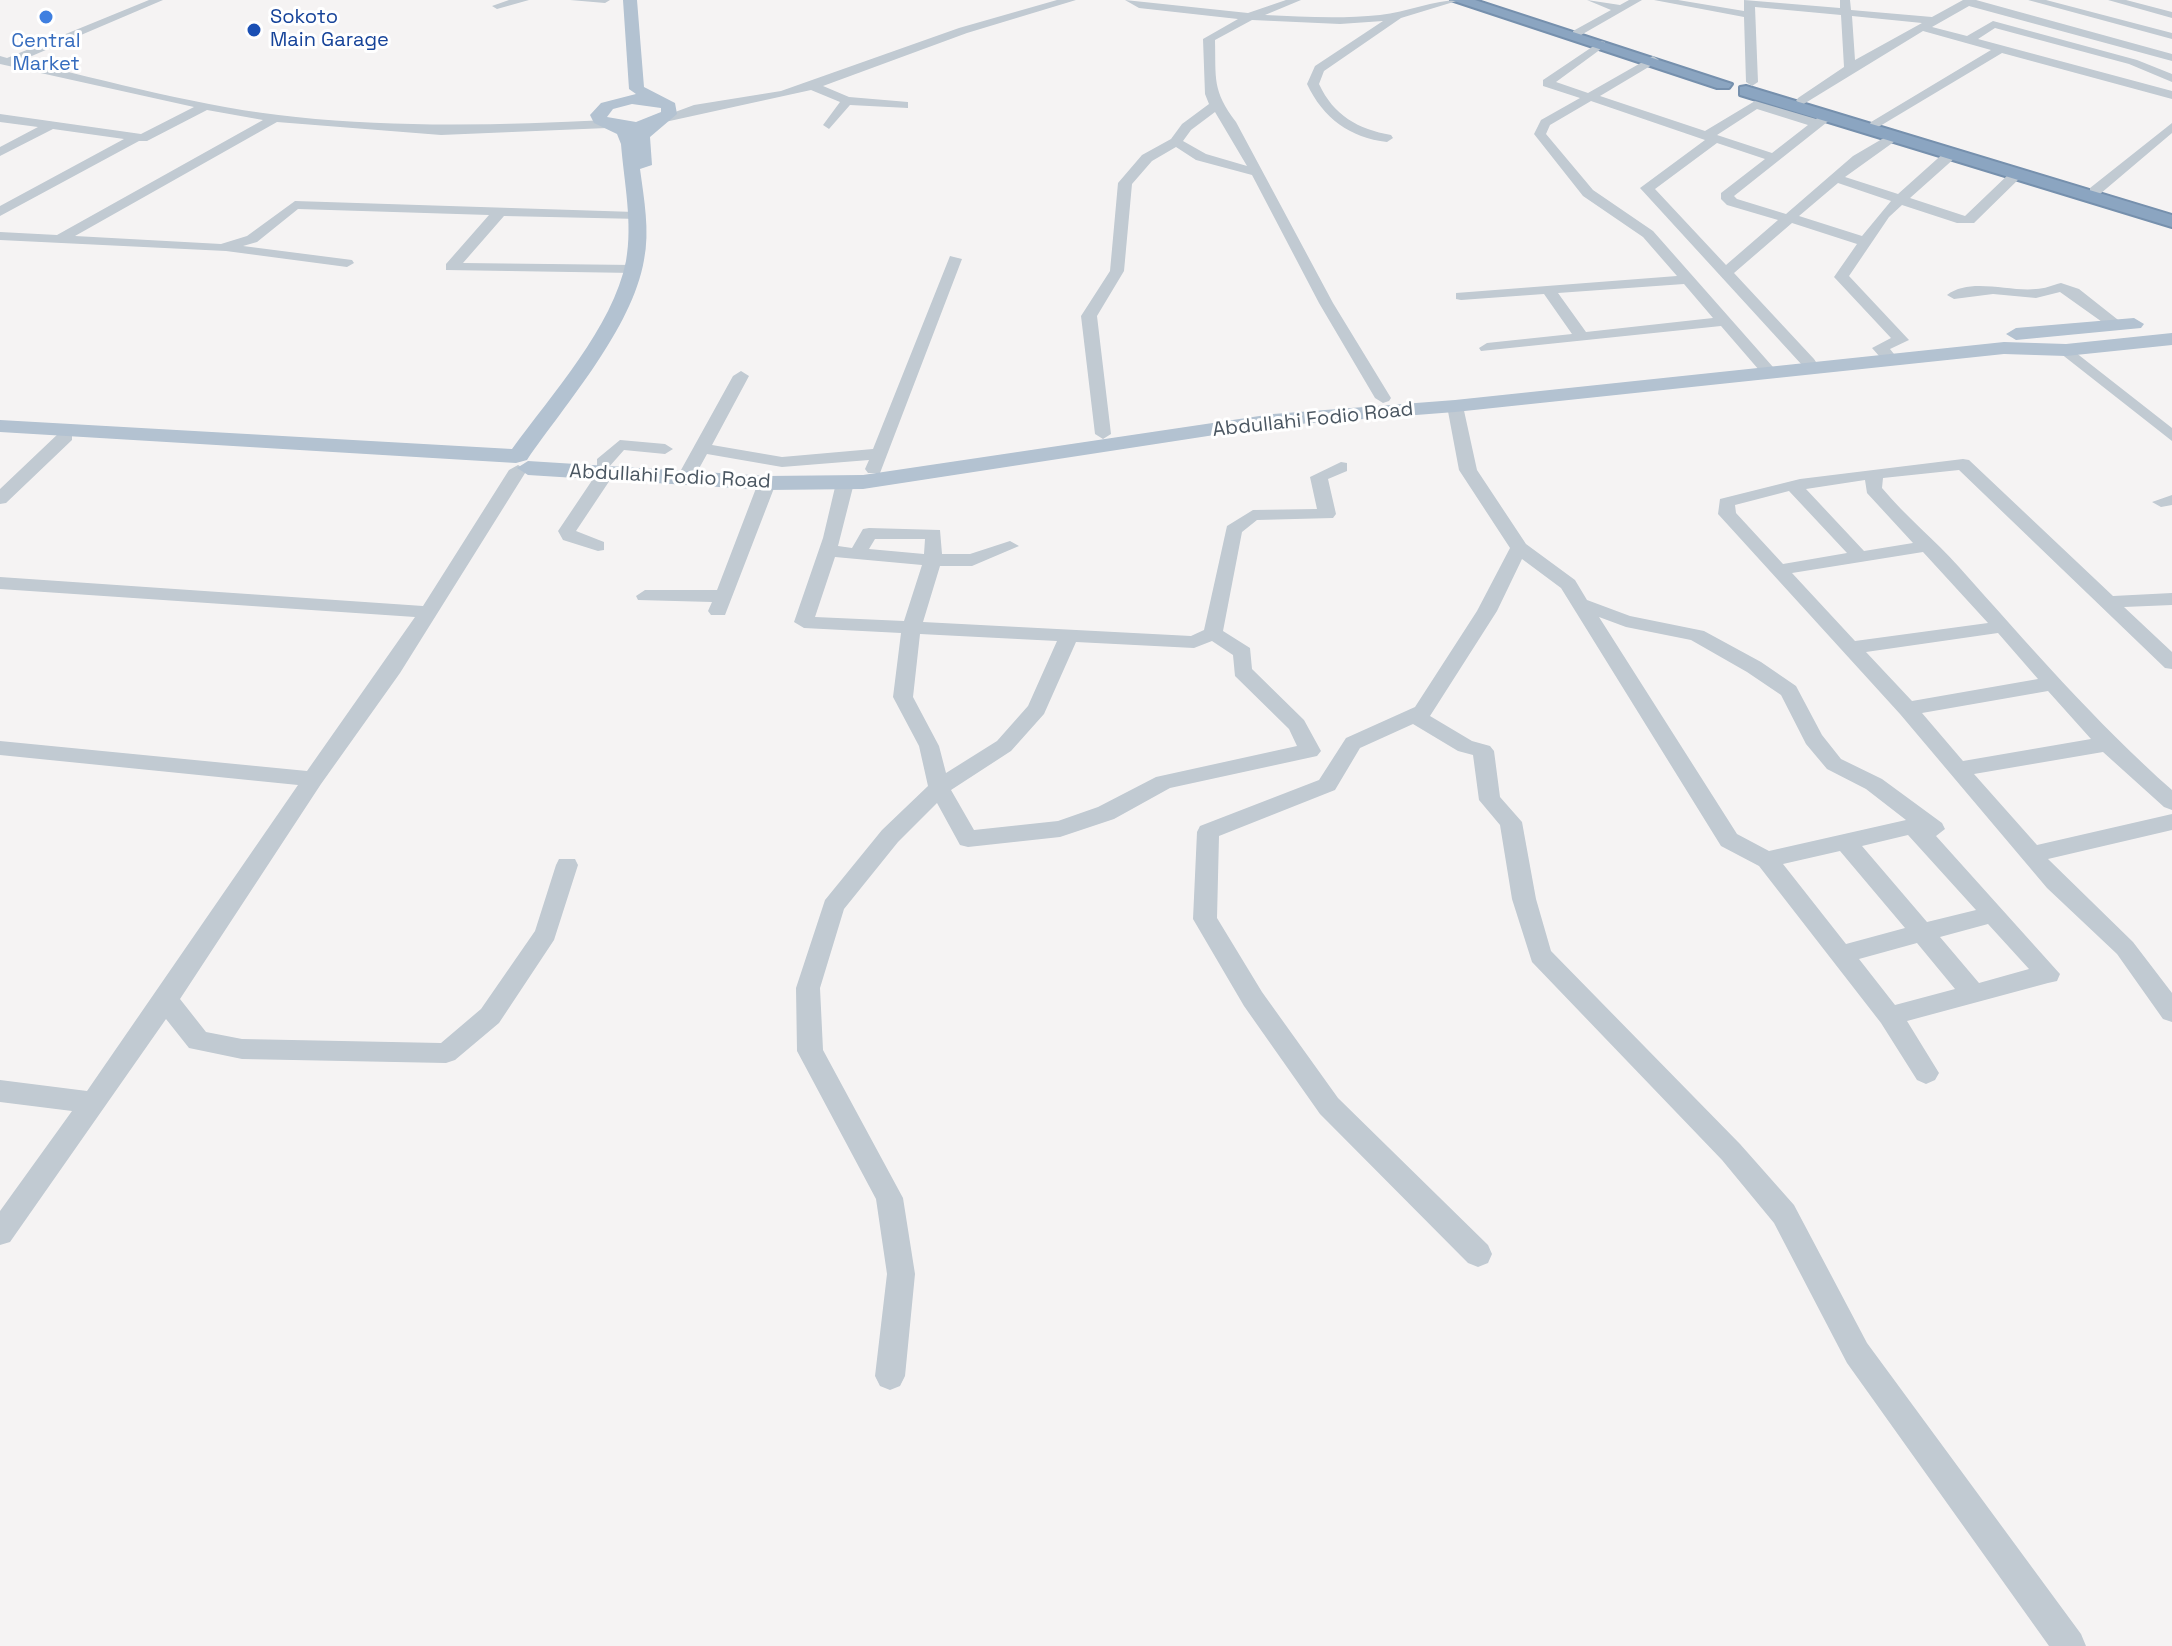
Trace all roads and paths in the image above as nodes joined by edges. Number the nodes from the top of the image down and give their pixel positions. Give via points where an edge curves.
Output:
1 (145, 0) edge
2 (158, 0) edge
3 (524, 0) edge
4 (575, 0) edge
5 (605, 0) edge
6 (620, 0) edge
7 (630, 0) edge
8 (1053, 0) edge
9 (1071, 0) edge
10 (1130, 0) edge
11 (1296, 0) edge
12 (1457, 0) edge
13 (1471, 0) edge
14 (1592, 0) edge
15 (1637, 0) edge
16 (1659, 0) edge
17 (2033, 0) edge
18 (2113, 0) edge
19 (1746, 1) edge
20 (1969, 1) edge
21 (497, 6) dead end
22 (1845, 6) edge
23 (1621, 9) junction
24 (1741, 14) junction
25 (2172, 15) edge
26 (1251, 16) junction
27 (1397, 16) junction
28 (1930, 25) junction
29 (1577, 33) junction
30 (2172, 36) edge
31 (1969, 40) junction
32 (2057, 43) junction
33 (1601, 44) junction
34 (2000, 49) junction
35 (2033, 58) junction
36 (2172, 58) edge
37 (7, 59) edge
38 (1653, 60) junction
39 (1850, 68) junction
40 (2172, 78) edge
41 (1739, 80) junction
42 (811, 85) junction
43 (2170, 91) edge
44 (1590, 96) junction
45 (847, 101) junction
46 (1802, 101) junction
47 (610, 104) junction
48 (904, 105) dead end
49 (1216, 105) junction
50 (205, 106) junction
51 (660, 111) junction
52 (0, 118) edge
53 (273, 119) junction
54 (1821, 119) junction
55 (610, 125) junction
56 (829, 125) dead end
57 (1875, 125) junction
58 (50, 126) junction
59 (2172, 127) edge
60 (1894, 136) junction
61 (135, 138) junction
62 (1387, 138) dead end
63 (1710, 138) junction
64 (1176, 142) junction
65 (0, 152) edge
66 (1951, 154) junction
67 (1772, 157) junction
68 (1258, 173) junction
69 (2017, 174) junction
70 (1835, 178) junction
71 (2095, 191) junction
72 (1900, 199) junction
73 (0, 212) edge
74 (498, 214) junction
75 (2172, 215) edge
76 (635, 216) junction
77 (1790, 218) junction
78 (2172, 221) edge
79 (0, 236) edge
80 (17, 237) junction
81 (63, 237) junction
82 (1865, 242) junction
83 (222, 248) junction
84 (0, 249) edge
85 (955, 259) dead end
86 (347, 263) dead end
87 (634, 269) junction
88 (1726, 272) junction
89 (1689, 279) junction
90 (1547, 288) junction
91 (1954, 295) dead end
92 (1461, 296) dead end
93 (2172, 320) edge
94 (1724, 321) junction
95 (2117, 326) junction
96 (2172, 329) edge
97 (1582, 337) junction
98 (2172, 339) edge
99 (1998, 344) junction
100 (1487, 348) dead end
101 (2066, 350) junction
102 (1886, 354) junction
103 (1808, 362) junction
104 (1765, 367) junction
105 (741, 376) dead end
106 (1383, 398) junction
107 (1455, 406) junction
108 (0, 426) edge
109 (0, 432) edge
110 (1103, 434) junction
111 (66, 436) junction
112 (2172, 436) edge
113 (701, 448) junction
114 (665, 449) dead end
115 (524, 462) junction
116 (877, 462) junction
117 (1341, 467) dead end
118 (604, 468) junction
119 (690, 470) junction
120 (1875, 474) junction
121 (767, 483) junction
122 (845, 483) junction
123 (1795, 487) junction
124 (0, 499) edge
125 (598, 546) dead end
126 (1010, 546) dead end
127 (1927, 546) junction
128 (1519, 548) junction
129 (828, 551) junction
130 (1860, 557) junction
131 (933, 560) junction
132 (1778, 570) junction
133 (0, 583) edge
134 (645, 596) dead end
135 (2172, 599) edge
136 (2104, 602) junction
137 (1581, 604) junction
138 (428, 612) junction
139 (2000, 627) junction
140 (911, 628) junction
141 (1213, 633) junction
142 (1069, 636) junction
143 (1849, 648) junction
144 (2172, 663) edge
145 (2050, 684) junction
146 (1907, 709) junction
147 (1411, 714) junction
148 (2107, 744) junction
149 (0, 748) edge
150 (1958, 769) junction
151 (313, 779) junction
152 (939, 788) junction
153 (2172, 802) edge
154 (2172, 822) edge
155 (1847, 844) junction
156 (2031, 855) junction
157 (1767, 860) junction
158 (567, 865) dead end
159 (1961, 879) junction
160 (1993, 914) junction
161 (1923, 933) junction
162 (1842, 954) junction
163 (1974, 994) junction
164 (166, 1000) junction
165 (2172, 1012) edge
166 (1890, 1016) junction
167 (1926, 1073) dead end
168 (0, 1091) edge
169 (91, 1102) junction
170 (0, 1233) edge
171 (1478, 1254) dead end
172 (890, 1376) dead end
173 (2069, 1646) edge

1 - 37 street
2 - 37 street
3 - 21 street
4 - 5 street
6 - 47 main road via 623,86 620,98
7 - 51 main road via 637,89
8 - 51 street via 977,19 780,90
9 - 42 street via 983,22
10 - 26 street
11 - 26 street
12 - 27 street
12 - 33 highway
13 - 29 highway
14 - 23 street
15 - 23 street
16 - 24 street
17 - 30 street
18 - 25 street
19 - 22 street
19 - 24 street
19 - 41 street
20 - 28 street
20 - 36 street
22 - 28 street
22 - 39 street
23 - 29 street
24 - 41 street
26 - 27 street
26 - 49 street via 1209,39
27 - 62 street via 1319,69 1313,84 1320,99 1358,134
28 - 31 street
28 - 39 street
29 - 41 highway
31 - 32 street via 1993,24
31 - 34 street
32 - 35 street
32 - 40 street
33 - 38 highway
33 - 44 street via 1547,81
34 - 35 street
34 - 57 street
35 - 43 street
37 - 47 street via 290,114 461,125 577,115
37 - 50 street
38 - 41 highway
38 - 44 street
39 - 46 street
41 - 46 highway
41 - 54 highway
42 - 45 street
42 - 51 street via 767,99
44 - 63 street
44 - 89 street via 1545,123 1540,134 1588,193 1648,234
45 - 48 street
45 - 56 street
46 - 57 highway
47 - 51 main road via 631,99
47 - 55 main road via 598,115
49 - 64 street via 1186,127
49 - 68 street
50 - 53 street
50 - 61 street
51 - 55 main road
51 - 115 main road via 641,142 651,240 644,290 629,319
52 - 58 street
53 - 55 street via 441,131
53 - 81 street
54 - 60 highway
54 - 63 street via 1755,105
54 - 67 street
55 - 76 main road via 628,138
57 - 71 highway
58 - 61 street
58 - 65 street
59 - 71 street
60 - 66 highway
60 - 70 street
61 - 73 street
63 - 67 street
63 - 88 street via 1647,188
64 - 68 street via 1201,157
64 - 110 street via 1147,158 1125,183 1117,271 1089,316
66 - 69 highway
66 - 72 street
67 - 77 street via 1726,196
68 - 106 street
69 - 72 street via 1969,220
69 - 78 highway
70 - 72 street
70 - 77 street
71 - 75 highway
72 - 82 street
74 - 76 street
74 - 83 street via 295,205 252,239
74 - 87 street via 451,267
76 - 87 main road
77 - 82 street
77 - 88 street
79 - 80 street
80 - 81 street
80 - 84 street
81 - 83 street
82 - 102 street via 1840,280 1901,340 1880,348
83 - 86 street
85 - 116 street
87 - 115 main road via 610,321
88 - 103 street
89 - 90 street
89 - 94 street
90 - 92 street
90 - 97 street
91 - 95 street via 1993,290 2036,294 2061,287
93 - 95 main road
94 - 97 street
94 - 104 street
95 - 99 main road via 2030,332
96 - 99 main road
97 - 100 street
98 - 101 main road
99 - 101 main road
99 - 102 main road, Abdullahi Fodio Road
99 - 107 main road, Abdullahi Fodio Road
101 - 112 street
102 - 103 main road, Abdullahi Fodio Road
103 - 104 main road, Abdullahi Fodio Road
104 - 106 main road, Abdullahi Fodio Road
105 - 113 street
106 - 110 main road, Abdullahi Fodio Road
107 - 122 main road, Abdullahi Fodio Road via 1273,420
107 - 128 street via 1468,470
108 - 115 main road, Abdullahi Fodio Road
109 - 111 main road, Abdullahi Fodio Road
110 - 116 main road, Abdullahi Fodio Road
111 - 115 main road, Abdullahi Fodio Road
111 - 124 street
113 - 116 street via 749,459
113 - 119 street
114 - 118 street via 620,445
115 - 118 main road, Abdullahi Fodio Road
115 - 138 street
116 - 119 main road, Abdullahi Fodio Road via 797,474
117 - 141 street via 1319,477 1327,514 1253,515 1233,530
118 - 119 main road, Abdullahi Fodio Road
118 - 121 main road, Abdullahi Fodio Road
118 - 125 street via 567,531
120 - 123 street
120 - 127 street via 1873,489
120 - 136 street via 1963,464
121 - 122 main road, Abdullahi Fodio Road
121 - 134 street via 721,603
122 - 129 street
123 - 130 street
123 - 132 street via 1737,496 1725,506
126 - 131 street via 972,560
127 - 130 street
127 - 139 street
128 - 137 street via 1557,573
128 - 147 street via 1487,611 1422,712
129 - 131 street
129 - 140 street via 804,622
130 - 132 street
131 - 140 street
132 - 143 street
133 - 138 street
135 - 136 street
136 - 144 street
137 - 157 street via 1729,840
137 - 159 street via 1626,621 1697,635 1789,691 1813,739 1834,764 1917,813 1952,850
138 - 151 street
139 - 143 street
139 - 145 street
140 - 142 street
140 - 152 street via 903,697 929,746
141 - 142 street via 1194,642
141 - 152 street via 1243,652 1242,671 1297,725 1310,751 1164,782 1106,813 1060,829 968,839
142 - 152 street via 1037,709 1004,746
143 - 146 street
145 - 146 street
145 - 148 street
146 - 150 street
147 - 171 street via 1353,743 1327,785 1208,832 1205,919 1253,999 1329,1106
147 - 173 street via 1483,751 1490,800 1511,822 1540,955 1784,1214 1857,1353
148 - 150 street
148 - 153 street
149 - 151 street
150 - 156 street
151 - 164 street
152 - 172 street via 890,836 833,906 808,988 810,1051 889,1198 901,1274
154 - 156 street
155 - 157 street
155 - 159 street via 1913,826
155 - 161 street
156 - 165 street via 2125,948
157 - 162 street
158 - 164 street via 546,934 490,1016 446,1053 242,1049 198,1041
159 - 160 street
160 - 161 street
160 - 163 street via 2048,974
161 - 162 street
161 - 163 street
162 - 166 street
163 - 166 street
164 - 169 street
166 - 167 street
168 - 169 street
169 - 170 street

